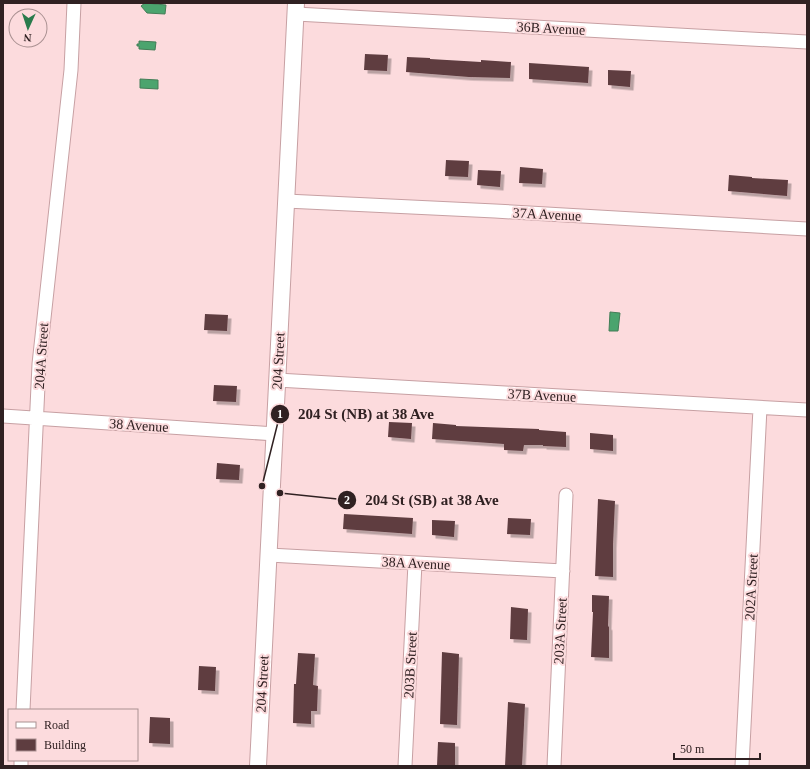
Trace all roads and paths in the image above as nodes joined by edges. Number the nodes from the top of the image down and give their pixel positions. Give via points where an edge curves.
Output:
1 (74, 3) edge
2 (296, 9) edge
3 (807, 42) edge
4 (286, 200) junction
5 (807, 229) edge
6 (278, 380) junction
7 (760, 408) junction
8 (807, 410) edge
9 (3, 416) edge
10 (37, 418) junction
11 (275, 434) junction
12 (566, 495) dead end
13 (269, 554) junction
14 (415, 563) junction
15 (563, 571) junction
16 (23, 709) edge
17 (258, 766) edge
18 (405, 766) edge
19 (554, 766) edge
20 (742, 766) edge

1 - 10 street, 204A Street via 71,70 39,364
2 - 3 street, 36B Avenue
2 - 4 street, 204 Street
4 - 5 street, 37A Avenue
4 - 6 street, 204 Street
6 - 7 street, 37B Avenue
6 - 11 street, 204 Street
7 - 8 street, 37B Avenue
7 - 20 street, 202A Street
9 - 10 street, 38 Avenue
10 - 11 street, 38 Avenue
10 - 16 street, 204A Street
11 - 13 street, 204 Street
12 - 15 street, 203A Street
13 - 14 street, 38A Avenue
13 - 17 street, 204 Street
14 - 15 street, 38A Avenue
14 - 18 street, 203B Street
15 - 19 street, 203A Street

